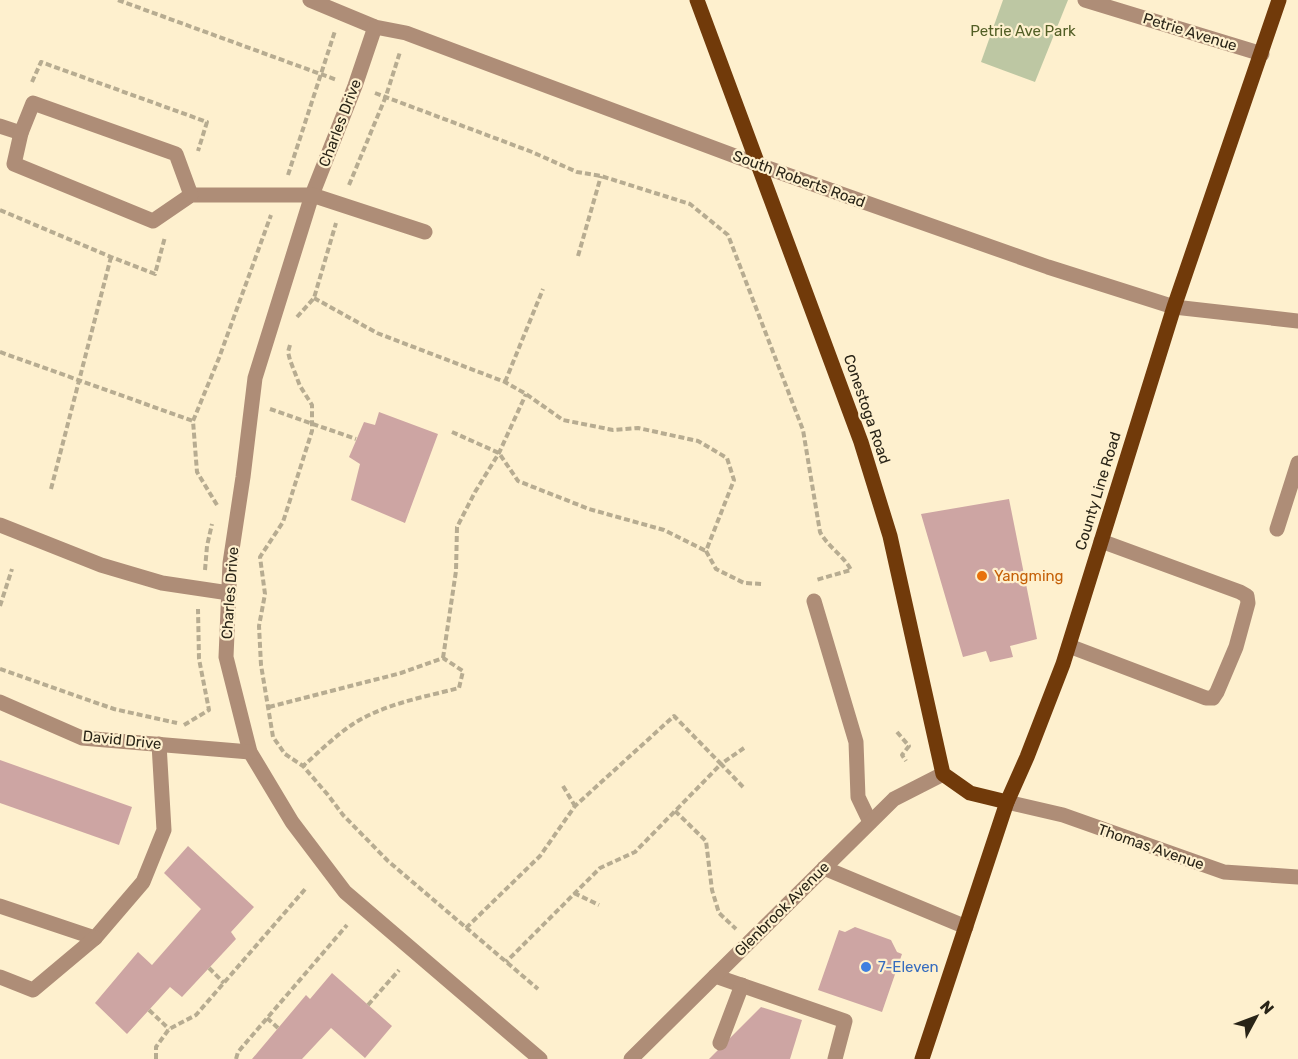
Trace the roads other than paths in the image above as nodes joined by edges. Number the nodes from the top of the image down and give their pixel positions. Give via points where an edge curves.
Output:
1 (310, 0) edge
2 (697, 0) edge
3 (1085, 0) edge
4 (1279, 0) edge
5 (375, 27) junction
6 (1262, 54) junction
7 (0, 126) edge
8 (21, 133) junction
9 (759, 165) junction
10 (191, 195) junction
11 (312, 195) junction
12 (425, 232) dead end
13 (1174, 307) junction
14 (1298, 321) edge
15 (1298, 463) edge
16 (0, 525) edge
17 (1277, 529) dead end
18 (1101, 541) junction
19 (229, 593) junction
20 (814, 601) road end
21 (1069, 645) junction
22 (0, 702) edge
23 (159, 744) junction
24 (250, 752) junction
25 (943, 774) junction
26 (1007, 802) junction
27 (870, 822) junction
28 (824, 868) junction
29 (1298, 877) edge
30 (0, 906) edge
31 (966, 927) junction
32 (95, 938) junction
33 (715, 976) junction
34 (0, 977) edge
35 (742, 985) junction
36 (720, 1043) dead end
37 (540, 1059) edge
38 (631, 1059) edge
39 (835, 1059) edge
40 (922, 1059) edge

1 - 5 street, South Roberts Road
2 - 9 main road, Conestoga Road
3 - 6 street, Petrie Avenue
4 - 6 main road, County Line Road
5 - 9 street, South Roberts Road via 406,33
5 - 11 street, Charles Drive
6 - 13 main road, County Line Road
7 - 8 street
8 - 10 street via 14,164 153,220
8 - 10 street via 33,103 176,154
9 - 13 street, South Roberts Road
9 - 25 main road, Conestoga Road via 858,432 890,536
10 - 11 street
11 - 12 street
11 - 19 street, Charles Drive via 255,378
13 - 14 street, South Roberts Road
13 - 18 main road, County Line Road
15 - 17 street
16 - 19 street via 101,565 162,583
18 - 21 main road, County Line Road
18 - 21 street via 1247,596 1236,647 1217,692 1213,698 1206,698
19 - 24 street, Charles Drive via 226,657
20 - 27 street via 856,742 858,797
21 - 26 main road, County Line Road
22 - 23 street, David Drive via 81,738
23 - 24 street, David Drive
23 - 32 street via 164,830 143,882
24 - 37 street, Charles Drive via 291,822 345,892
25 - 26 main road via 970,793
25 - 27 street, Glenbrook Avenue via 894,799
26 - 29 street, Thomas Avenue via 1063,815 1224,872
26 - 31 main road, County Line Road
27 - 28 street, Glenbrook Avenue
28 - 31 street
28 - 33 street, Glenbrook Avenue
30 - 32 street
31 - 40 main road, County Line Road
32 - 34 street via 33,990
33 - 35 street
33 - 38 street, Glenbrook Avenue
35 - 36 street
35 - 39 street via 845,1021

